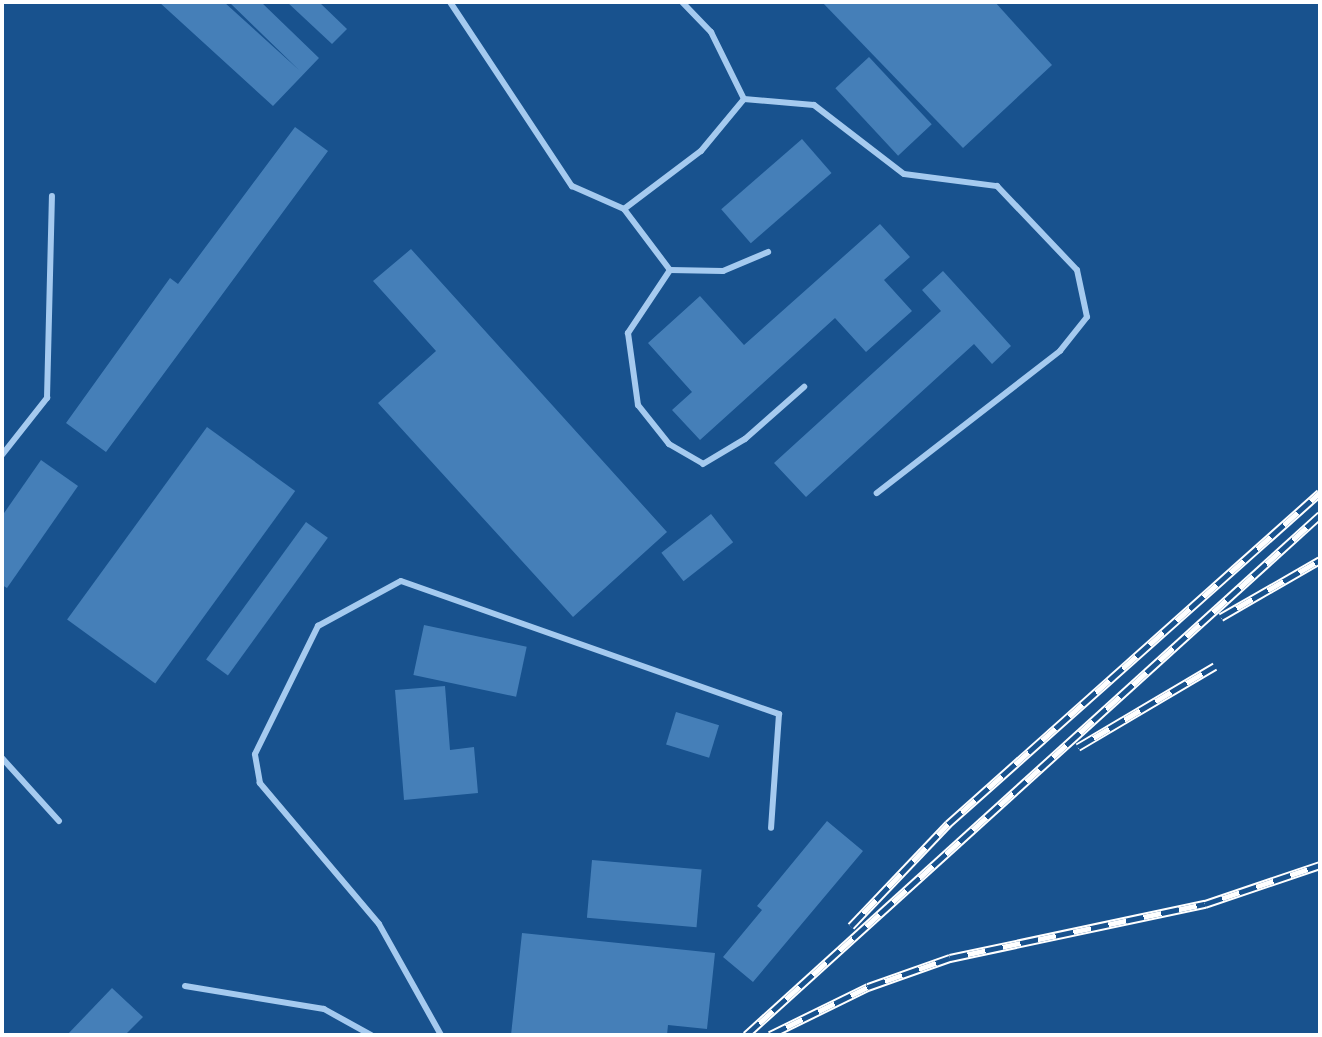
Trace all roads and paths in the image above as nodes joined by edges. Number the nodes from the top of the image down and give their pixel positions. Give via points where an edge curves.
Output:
1 (450, 2) edge
2 (682, 2) edge
3 (744, 99) junction
4 (52, 196) dead end
5 (624, 209) junction
6 (768, 252) dead end
7 (670, 270) junction
8 (804, 387) dead end
9 (2, 455) edge
10 (877, 493) dead end
11 (2, 758) edge
12 (59, 821) dead end
13 (771, 828) dead end
14 (185, 986) dead end
15 (371, 1035) edge
16 (441, 1035) edge

1 - 5 lane via 572,186
2 - 3 lane via 711,32
3 - 5 lane via 701,151
3 - 10 lane via 814,105 904,174 997,186 1077,270 1087,317 1060,351
4 - 9 lane via 47,398
5 - 7 lane
6 - 7 lane via 723,271
7 - 8 lane via 628,333 638,405 669,444 703,464 745,439
11 - 12 lane
13 - 16 lane via 779,714 401,581 318,626 255,754 260,783 379,924
14 - 15 lane via 324,1009

